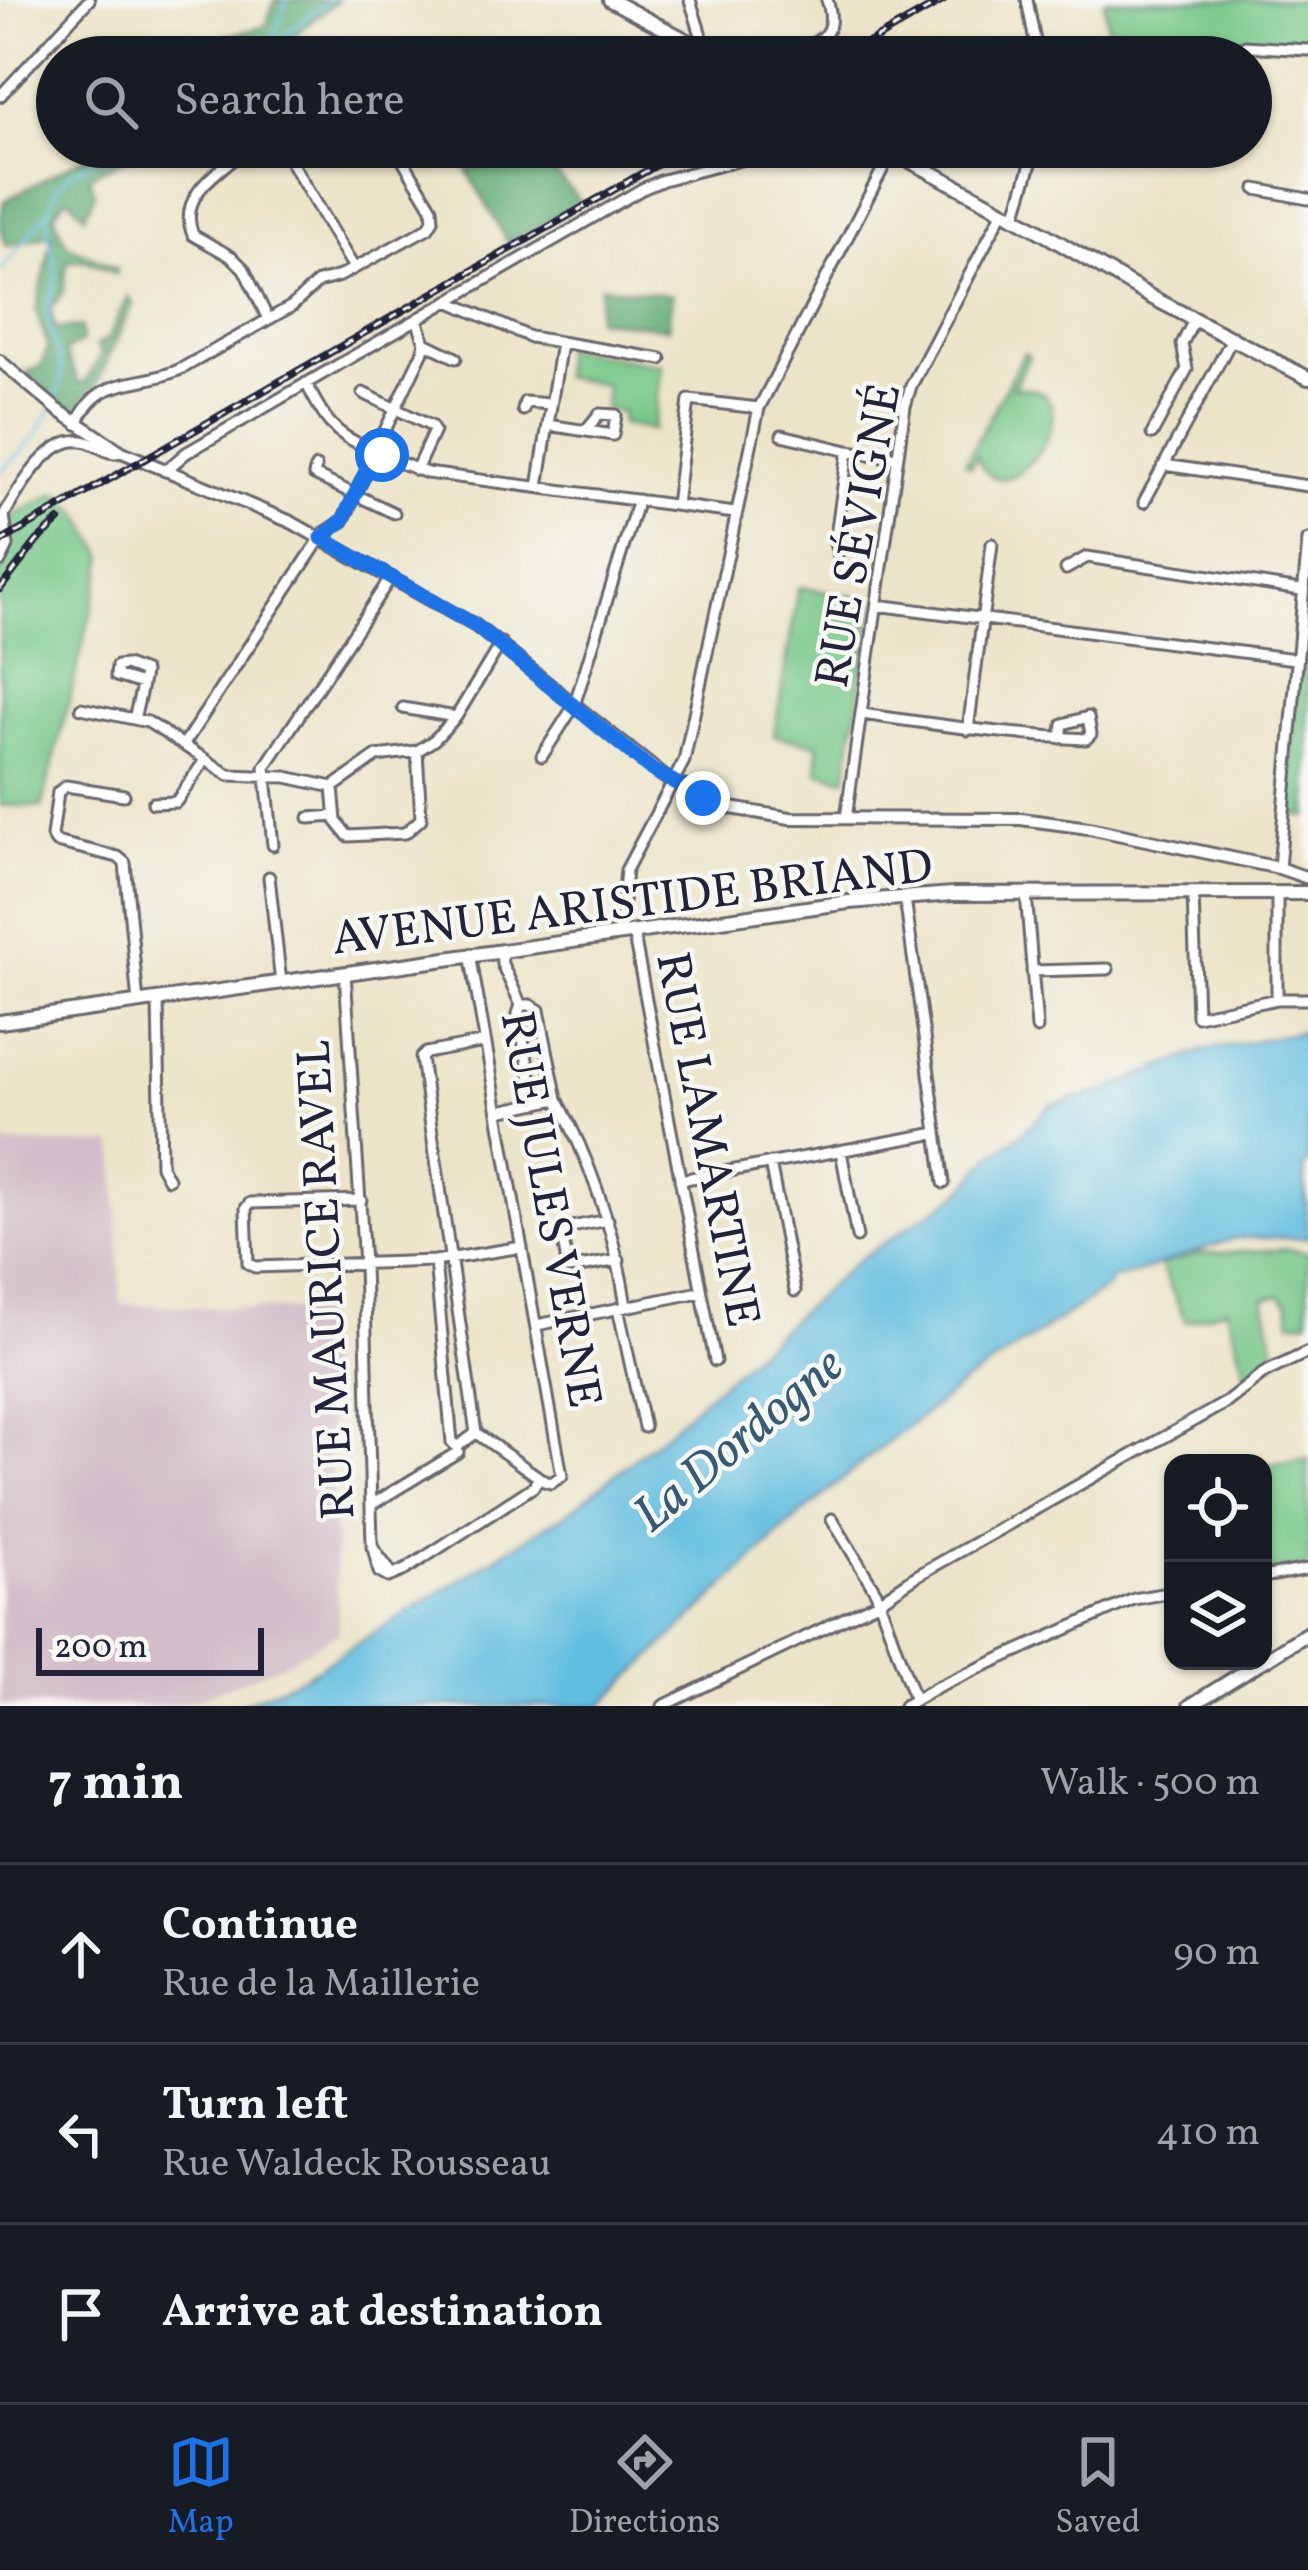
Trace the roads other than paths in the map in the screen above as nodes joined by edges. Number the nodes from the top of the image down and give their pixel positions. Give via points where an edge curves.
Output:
1 (89, 0) edge
2 (610, 0) edge
3 (690, 0) edge
4 (827, 0) edge
5 (1028, 3) edge
6 (1041, 4) dead end
7 (56, 36) edge
8 (678, 36) edge
9 (705, 36) edge
10 (825, 36) edge
11 (1034, 36) edge
12 (1272, 48) edge
13 (1308, 50) edge
14 (36, 57) edge
15 (0, 96) edge
16 (225, 168) edge
17 (294, 168) edge
18 (408, 168) edge
19 (709, 168) edge
20 (878, 168) edge
21 (923, 168) edge
22 (1028, 168) edge
23 (1256, 189) dead end
24 (1308, 200) edge
25 (1009, 214) junction
26 (354, 268) junction
27 (1120, 277) junction
28 (448, 301) junction
29 (417, 319) junction
30 (268, 320) junction
31 (1194, 320) junction
32 (1214, 327) junction
33 (1233, 337) junction
34 (425, 343) junction
35 (561, 344) junction
36 (456, 358) dead end
37 (661, 359) dead end
38 (0, 361) edge
39 (1308, 378) edge
40 (306, 383) junction
41 (363, 393) dead end
42 (551, 404) junction
43 (758, 408) junction
44 (395, 409) junction
45 (523, 410) dead end
46 (77, 424) junction
47 (548, 424) junction
48 (586, 430) dead end
49 (1152, 434) dead end
50 (782, 435) dead end
51 (848, 451) junction
52 (122, 452) junction
53 (375, 452) junction
54 (897, 458) junction
55 (1164, 465) junction
56 (316, 467) dead end
57 (416, 470) junction
58 (164, 472) junction
59 (1308, 486) edge
60 (538, 487) junction
61 (356, 495) junction
62 (638, 500) junction
63 (1144, 502) dead end
64 (676, 505) junction
65 (394, 513) dead end
66 (735, 513) junction
67 (322, 538) junction
68 (1308, 540) edge
69 (992, 544) dead end
70 (838, 554) dead end
71 (0, 562) edge
72 (1307, 562) edge
73 (1066, 569) dead end
74 (391, 577) junction
75 (1301, 590) junction
76 (877, 605) junction
77 (982, 620) junction
78 (501, 643) junction
79 (1295, 659) junction
80 (142, 684) dead end
81 (574, 706) junction
82 (81, 708) dead end
83 (403, 708) dead end
84 (862, 713) junction
85 (456, 717) junction
86 (134, 719) junction
87 (968, 730) junction
88 (1061, 738) dead end
89 (184, 744) junction
90 (417, 751) junction
91 (542, 756) dead end
92 (205, 760) junction
93 (265, 776) junction
94 (674, 783) junction
95 (333, 787) junction
96 (124, 795) dead end
97 (153, 803) dead end
98 (335, 816) junction
99 (309, 818) dead end
100 (845, 818) junction
101 (273, 845) dead end
102 (1279, 868) junction
103 (269, 877) dead end
104 (1308, 878) edge
105 (1025, 893) junction
106 (1193, 893) junction
107 (1277, 893) junction
108 (1308, 893) edge
109 (905, 898) junction
110 (627, 932) junction
111 (501, 950) junction
112 (470, 954) junction
113 (1108, 969) dead end
114 (1032, 970) junction
115 (346, 973) junction
116 (281, 983) junction
117 (1277, 999) junction
118 (1308, 999) edge
119 (158, 1000) junction
120 (138, 1003) junction
121 (521, 1005) junction
122 (0, 1022) edge
123 (1037, 1028) dead end
124 (485, 1042) junction
125 (557, 1099) junction
126 (540, 1103) junction
127 (499, 1111) junction
128 (937, 1133) junction
129 (841, 1151) junction
130 (770, 1163) junction
131 (168, 1178) dead end
132 (680, 1180) junction
133 (944, 1183) dead end
134 (361, 1200) junction
135 (608, 1220) junction
136 (857, 1237) dead end
137 (522, 1247) junction
138 (450, 1259) junction
139 (620, 1260) junction
140 (435, 1261) junction
141 (364, 1264) junction
142 (700, 1292) junction
143 (795, 1292) dead end
144 (622, 1307) junction
145 (537, 1324) junction
146 (1308, 1352) edge
147 (716, 1361) dead end
148 (644, 1427) dead end
149 (476, 1433) junction
150 (457, 1447) junction
151 (539, 1478) junction
152 (371, 1505) junction
153 (832, 1519) dead end
154 (1308, 1569) edge
155 (1272, 1575) edge
156 (1164, 1594) edge
157 (878, 1602) junction
158 (1308, 1633) edge
159 (1272, 1655) edge
160 (1248, 1670) edge
161 (684, 1701) edge
162 (909, 1702) edge
163 (663, 1706) edge
164 (1190, 1706) edge

1 - 7 street
2 - 8 main road
3 - 9 street
4 - 10 street via 833,17
5 - 6 street
5 - 11 street
12 - 13 street
14 - 15 street
16 - 30 street via 191,198 193,235 244,269
17 - 26 street
18 - 26 street via 433,220
19 - 28 street via 642,190
20 - 43 street, RUE LAMARTINE
21 - 25 main road
22 - 25 street, RUE SÉVIGNÉ
23 - 24 street
25 - 27 main road
25 - 54 street, RUE SÉVIGNÉ via 911,386
26 - 30 street via 318,282
27 - 31 main road
27 - 32 main road
28 - 29 street
28 - 35 street
29 - 34 street
29 - 40 street
30 - 46 street via 162,378 115,385 93,397
31 - 32 main road
31 - 49 street via 1182,344 1187,369
32 - 33 main road
33 - 39 main road
33 - 55 street
34 - 36 street
34 - 44 street
35 - 37 street
35 - 42 street
38 - 46 street
40 - 53 street via 330,428
40 - 58 street
41 - 44 street
42 - 45 street via 525,402
42 - 47 street
43 - 64 street via 689,400
43 - 66 street, RUE LAMARTINE
44 - 53 street
44 - 57 street via 434,431
46 - 52 street
47 - 48 street
47 - 60 street
50 - 51 street
51 - 54 street
51 - 70 street
52 - 58 street
52 - 71 street via 80,440 54,448 4,515 8,546
53 - 57 street
53 - 61 street
54 - 76 street, RUE SÉVIGNÉ
55 - 59 street
55 - 63 street
56 - 61 street via 314,475
57 - 60 street
58 - 67 street
60 - 62 street
61 - 65 street
61 - 67 street
62 - 64 street
62 - 81 street
64 - 66 street
66 - 94 street, RUE LAMARTINE
67 - 74 street
67 - 89 street
68 - 72 street
69 - 77 street
72 - 75 street
73 - 75 street via 1087,557
74 - 78 street
74 - 93 street
75 - 79 street
76 - 77 street
76 - 84 street, RUE SÉVIGNÉ
77 - 79 street
77 - 87 street
78 - 81 street
78 - 85 street
79 - 102 street
80 - 86 street
81 - 91 street
81 - 94 street
82 - 86 street
83 - 85 street
84 - 87 street
84 - 100 street, RUE SÉVIGNÉ
85 - 90 street
86 - 89 street
87 - 88 street
89 - 92 street
90 - 95 street via 377,756
90 - 98 street via 422,808 414,829 348,836
92 - 93 street via 229,775
92 - 97 street via 176,802
93 - 95 street
93 - 101 street
94 - 100 street via 756,815
94 - 110 street, RUE LAMARTINE via 626,870
95 - 98 street
96 - 120 street via 66,787 58,792 52,836 125,863
98 - 99 street
100 - 102 street via 1021,819
102 - 104 street
103 - 116 street
105 - 106 main road, AVENUE ARISTIDE BRIAND
105 - 109 main road, AVENUE ARISTIDE BRIAND
105 - 114 street
106 - 107 main road, AVENUE ARISTIDE BRIAND
106 - 117 street via 1197,1016
107 - 108 main road, AVENUE ARISTIDE BRIAND
107 - 117 street
109 - 110 main road, AVENUE ARISTIDE BRIAND
109 - 128 street
110 - 111 main road, AVENUE ARISTIDE BRIAND
110 - 132 street, RUE LAMARTINE
111 - 112 main road, AVENUE ARISTIDE BRIAND
111 - 121 street
112 - 115 main road, AVENUE ARISTIDE BRIAND
112 - 124 street, RUE JULES VERNE
113 - 114 street
114 - 123 street
115 - 116 main road, AVENUE ARISTIDE BRIAND
115 - 134 street, RUE MAURICE RAVEL
116 - 119 main road, AVENUE ARISTIDE BRIAND
117 - 118 street
119 - 120 main road, AVENUE ARISTIDE BRIAND
119 - 131 street via 161,1166
120 - 122 main road, AVENUE ARISTIDE BRIAND
121 - 125 street via 539,1010
121 - 126 street
124 - 127 street, RUE JULES VERNE
124 - 138 street via 421,1058
125 - 126 street
125 - 135 street
126 - 127 street
127 - 137 street, RUE JULES VERNE
128 - 129 street
128 - 133 street
129 - 130 street
129 - 136 street
130 - 132 street
130 - 143 street
132 - 142 street, RUE LAMARTINE
134 - 141 street, RUE MAURICE RAVEL
134 - 141 street via 250,1203 248,1263
135 - 139 street
135 - 139 street via 561,1228 568,1269
137 - 138 street
137 - 145 street, RUE JULES VERNE
138 - 140 street
138 - 149 street
139 - 144 street
140 - 141 street
140 - 150 street
141 - 152 street, RUE MAURICE RAVEL
142 - 144 street
142 - 147 street, RUE LAMARTINE
144 - 145 street
144 - 148 street
145 - 151 street, RUE JULES VERNE via 562,1476 551,1483
146 - 157 street
149 - 150 street
149 - 151 street
150 - 152 street
151 - 152 street, RUE MAURICE RAVEL via 390,1576 380,1572 372,1547
153 - 157 street
154 - 155 street
156 - 162 street via 1134,1600
157 - 161 street
157 - 162 street
158 - 159 main road
160 - 164 main road
161 - 163 street

